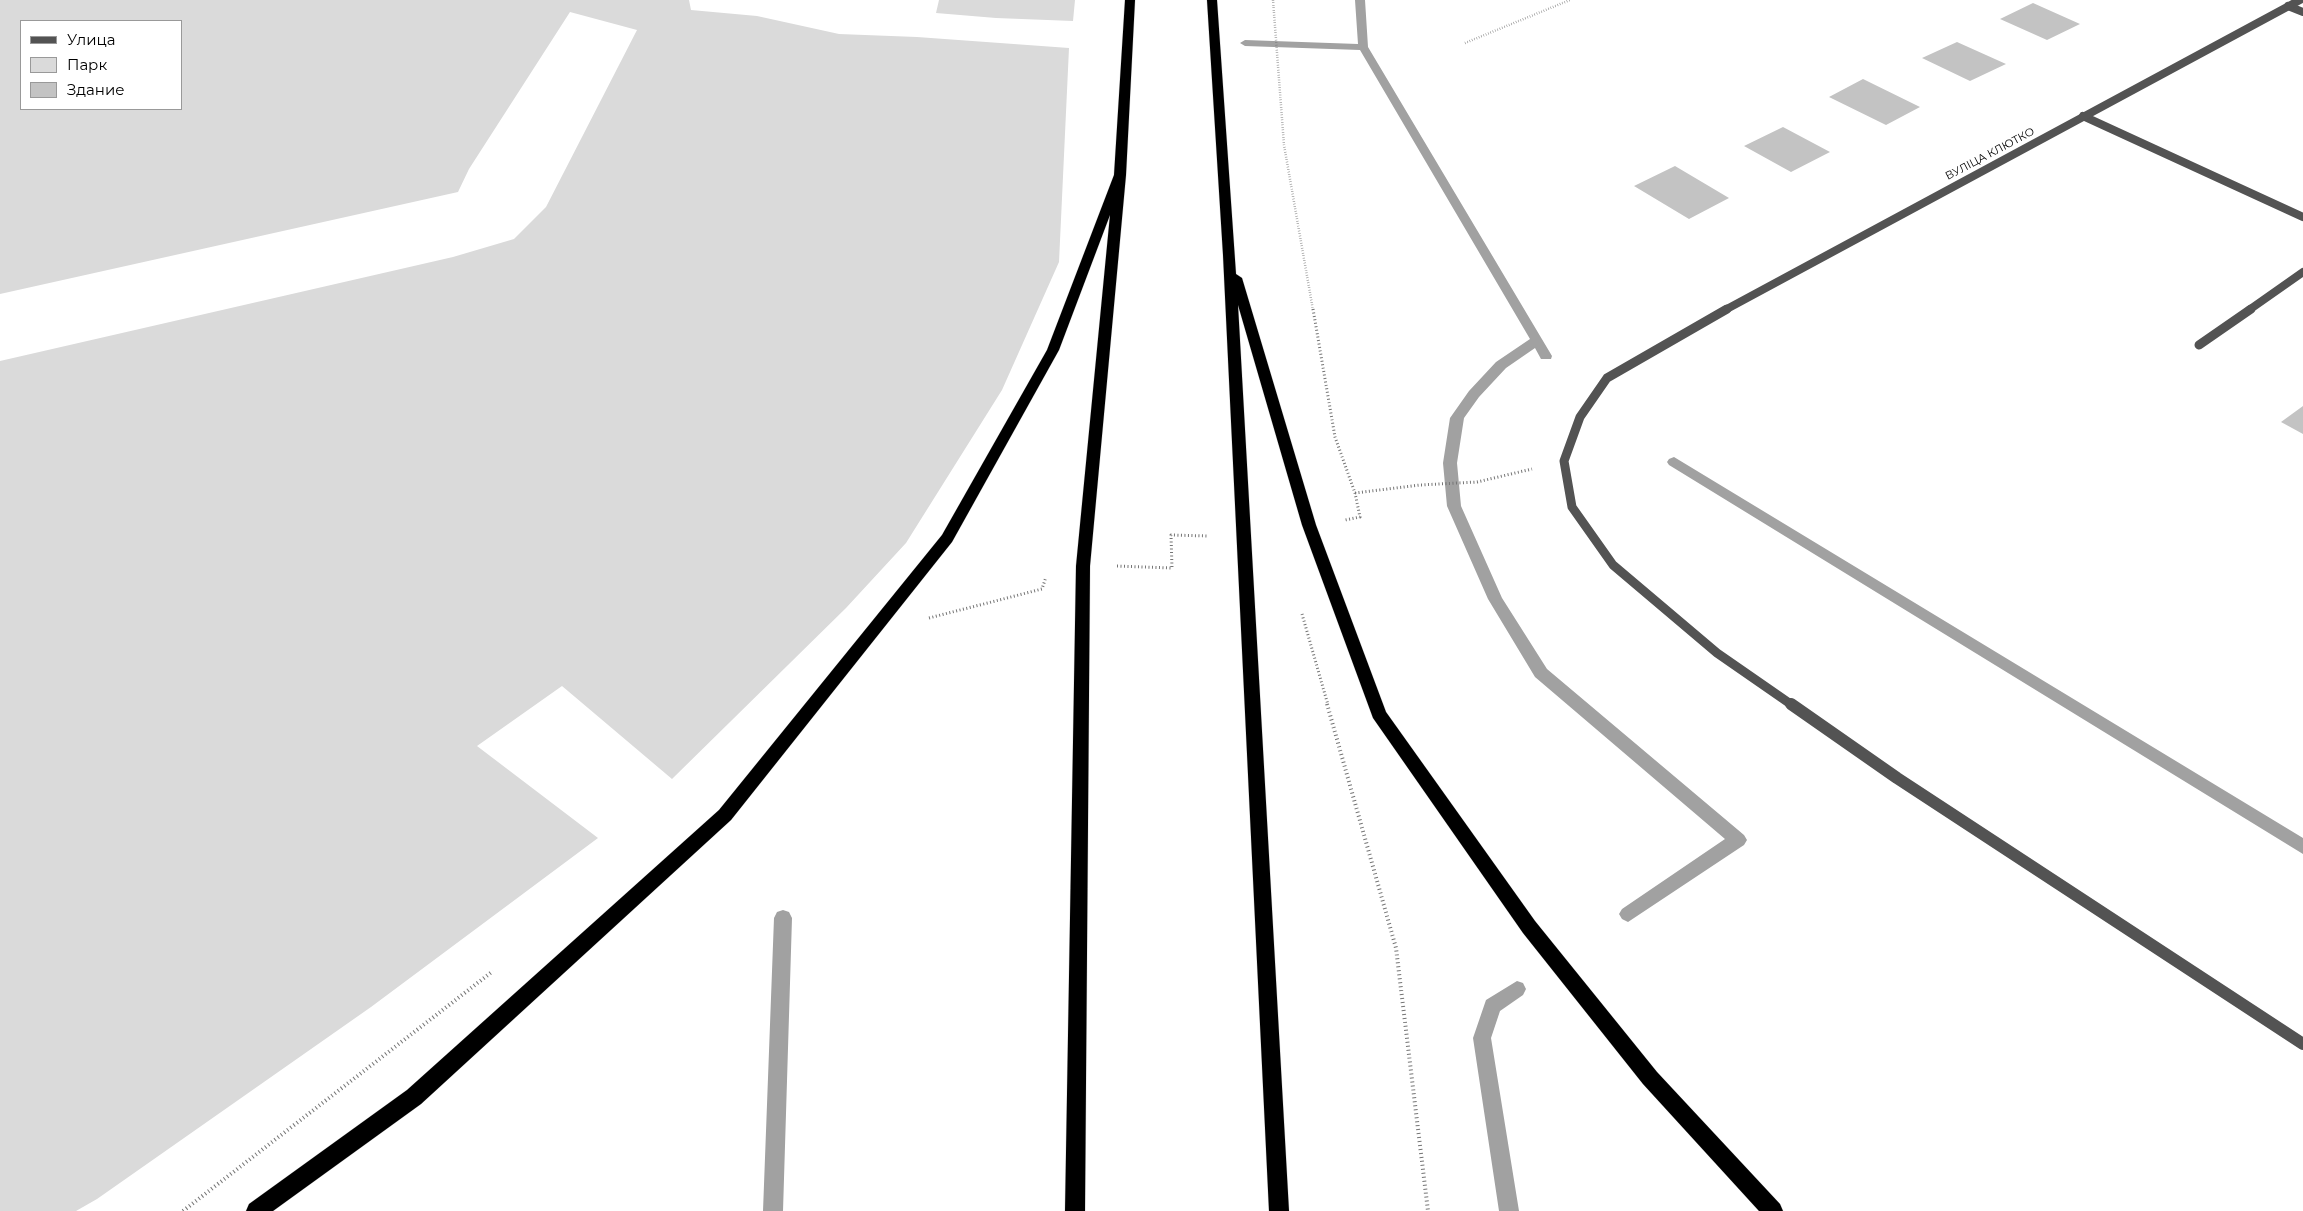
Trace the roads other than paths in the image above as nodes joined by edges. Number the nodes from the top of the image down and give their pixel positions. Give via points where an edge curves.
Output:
1 (1130, 0) edge
2 (1212, 0) edge
3 (2300, 0) edge
4 (2288, 6) junction
5 (2303, 12) edge
6 (2083, 116) junction
7 (1120, 175) junction
8 (2303, 217) edge
9 (1229, 255) junction
10 (2303, 272) edge
11 (2200, 345) dead end
12 (2303, 1044) edge
13 (256, 1211) edge
14 (1075, 1211) edge
15 (1278, 1211) edge
16 (1773, 1211) edge

1 - 7 highway
2 - 9 highway
3 - 4 street, ВУЛІЦА КЛЮТКО
4 - 5 street
4 - 6 street, ВУЛІЦА КЛЮТКО
6 - 8 street
6 - 12 street, ВУЛІЦА КЛЮТКО via 1691,328 1607,378 1580,417 1564,461 1572,507 1613,565 1718,654 1897,778
7 - 13 highway via 1052,350 947,538 725,815 414,1098
7 - 14 highway via 1083,566
9 - 15 highway
9 - 16 highway via 1309,525 1379,714 1529,927 1650,1078
10 - 11 street

